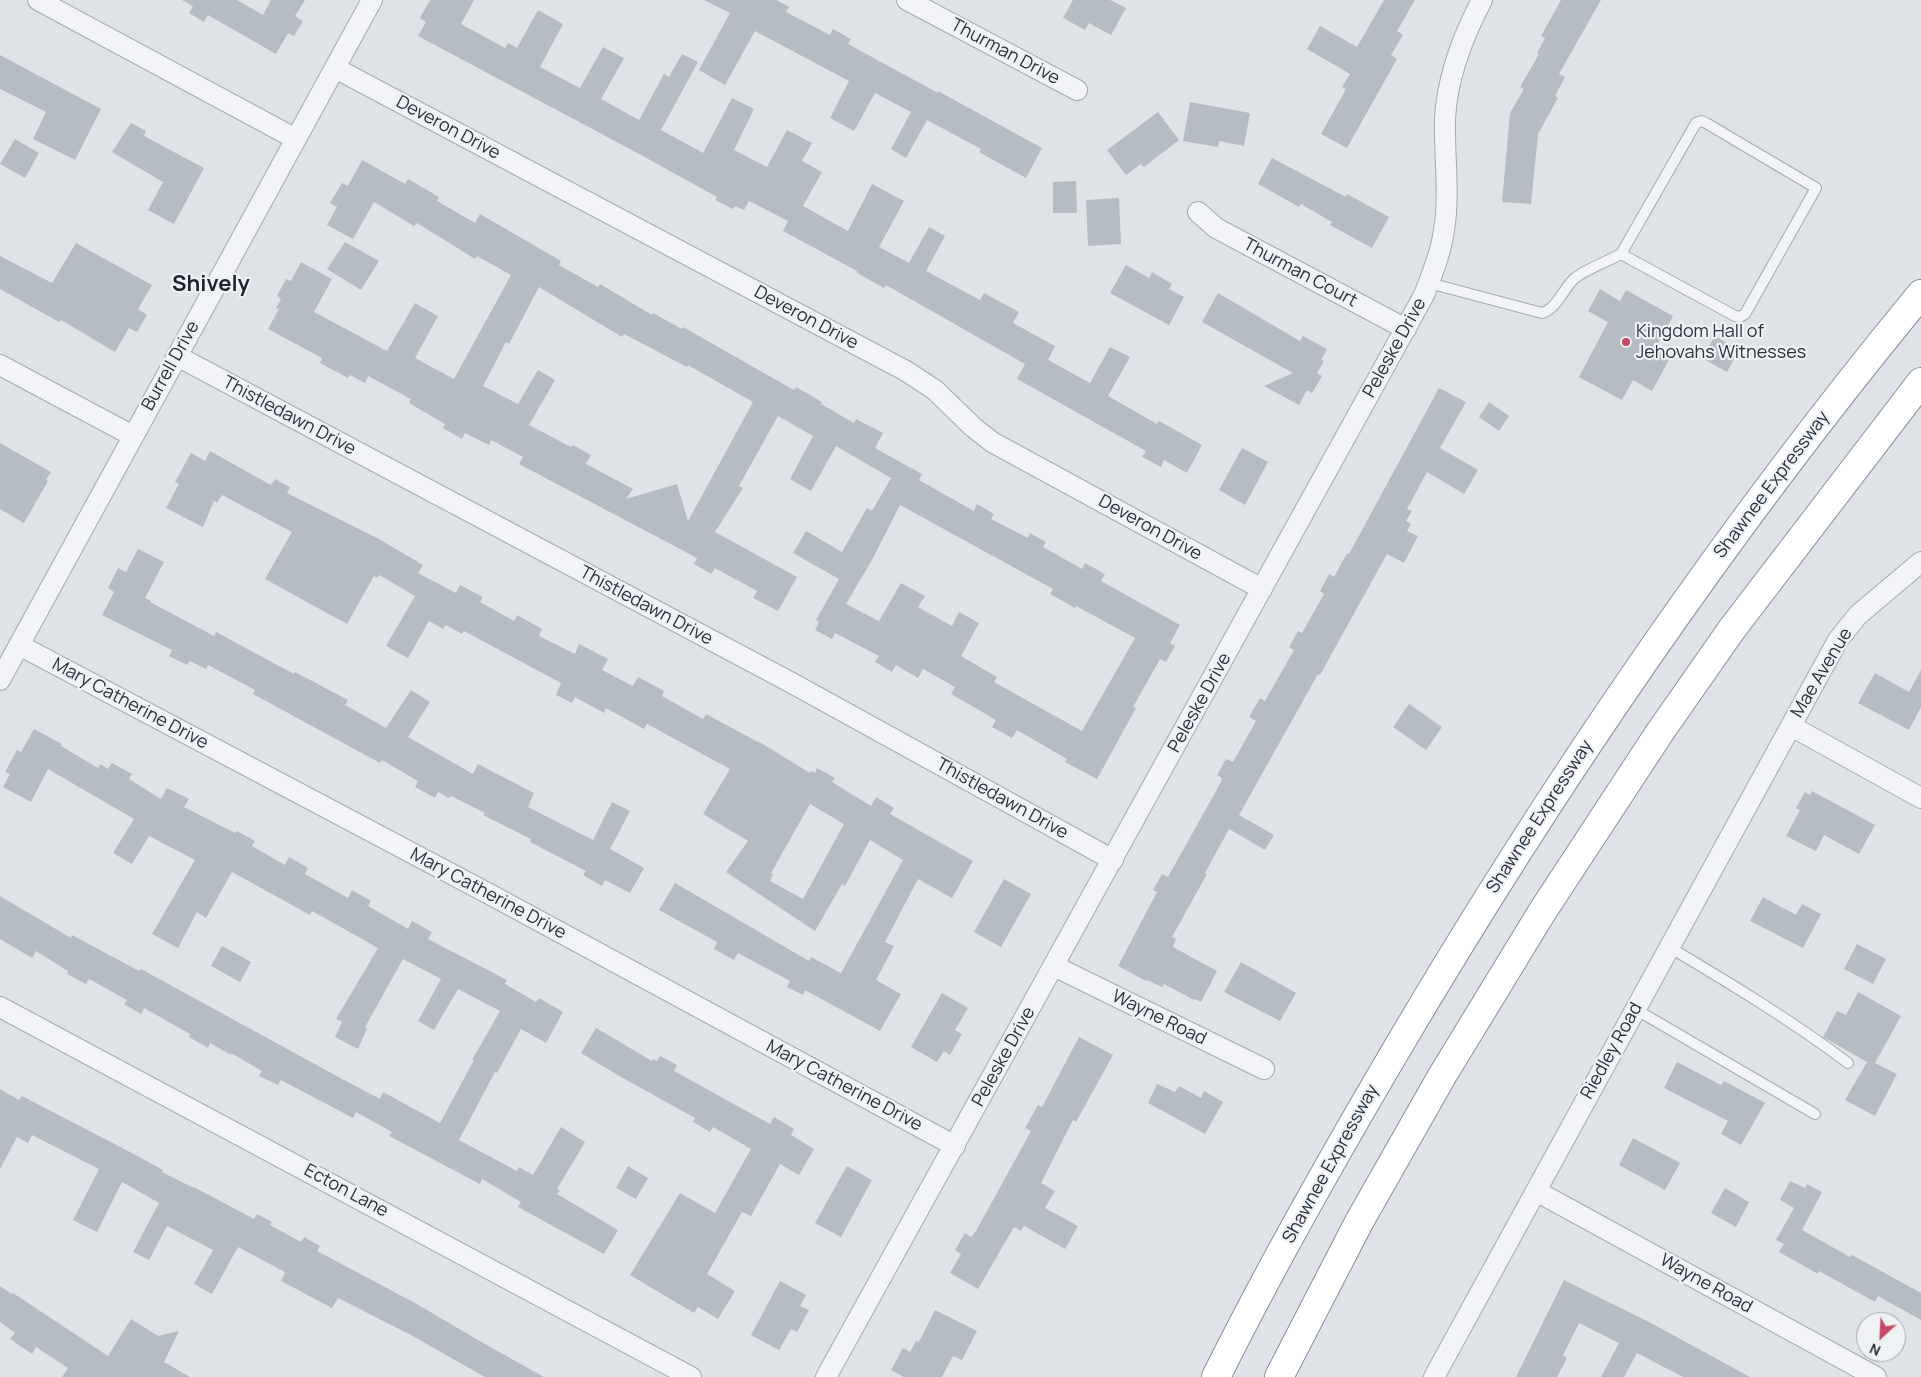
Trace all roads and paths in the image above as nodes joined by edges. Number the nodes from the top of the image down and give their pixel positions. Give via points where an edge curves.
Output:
1 (38, 0) edge
2 (372, 0) edge
3 (907, 0) edge
4 (1482, 0) edge
5 (335, 68) junction
6 (1077, 90) dead end
7 (296, 139) junction
8 (1198, 212) dead end
9 (1621, 254) junction
10 (1429, 283) junction
11 (1921, 294) edge
12 (1406, 329) junction
13 (177, 356) junction
14 (0, 365) edge
15 (1921, 382) edge
16 (133, 436) junction
17 (1921, 562) edge
18 (1262, 590) junction
19 (19, 645) junction
20 (0, 680) edge
21 (1791, 726) junction
22 (1921, 798) edge
23 (1113, 860) junction
24 (1669, 948) junction
25 (1054, 966) junction
26 (0, 1007) edge
27 (1635, 1009) junction
28 (1848, 1063) dead end
29 (1264, 1069) dead end
30 (1815, 1114) dead end
31 (955, 1146) junction
32 (1536, 1191) junction
33 (691, 1377) edge
34 (826, 1377) edge
35 (1216, 1377) edge
36 (1279, 1377) edge
37 (1434, 1377) edge
38 (1876, 1377) edge

1 - 7 street
2 - 5 street, Burrell Drive
3 - 6 street, Thurman Drive
4 - 10 street, Peleske Drive via 1453,70 1445,117 1445,229
5 - 7 street, Burrell Drive
5 - 18 street, Deveron Drive via 906,371 934,390 992,442
7 - 13 street, Burrell Drive
8 - 12 street, Thurman Court via 1216,228
9 - 9 lane via 1740,317 1745,314 1816,188 1706,123 1696,123
9 - 10 lane via 1575,278 1542,313
10 - 12 street, Peleske Drive
11 - 35 highway, Shawnee Expressway via 1836,400 1685,602 1505,869 1330,1163
12 - 18 street, Peleske Drive
13 - 16 street, Burrell Drive
13 - 23 street, Thistledawn Drive via 781,677
14 - 16 street
15 - 36 highway via 1732,630 1660,732 1542,912 1378,1188
16 - 19 street, Burrell Drive
17 - 21 street, Mae Avenue via 1858,615 1838,640
18 - 23 street, Peleske Drive
19 - 20 street, Burrell Drive
19 - 31 street, Mary Catherine Drive
21 - 22 street
21 - 24 street, Riedley Road
23 - 25 street, Peleske Drive
24 - 27 street, Riedley Road
24 - 28 lane via 1749,994
25 - 29 street, Wayne Road
25 - 31 street, Peleske Drive
26 - 33 street, Ecton Lane
27 - 30 lane
27 - 32 street, Riedley Road
31 - 34 street, Peleske Drive
32 - 37 street, Riedley Road
32 - 38 street, Wayne Road

